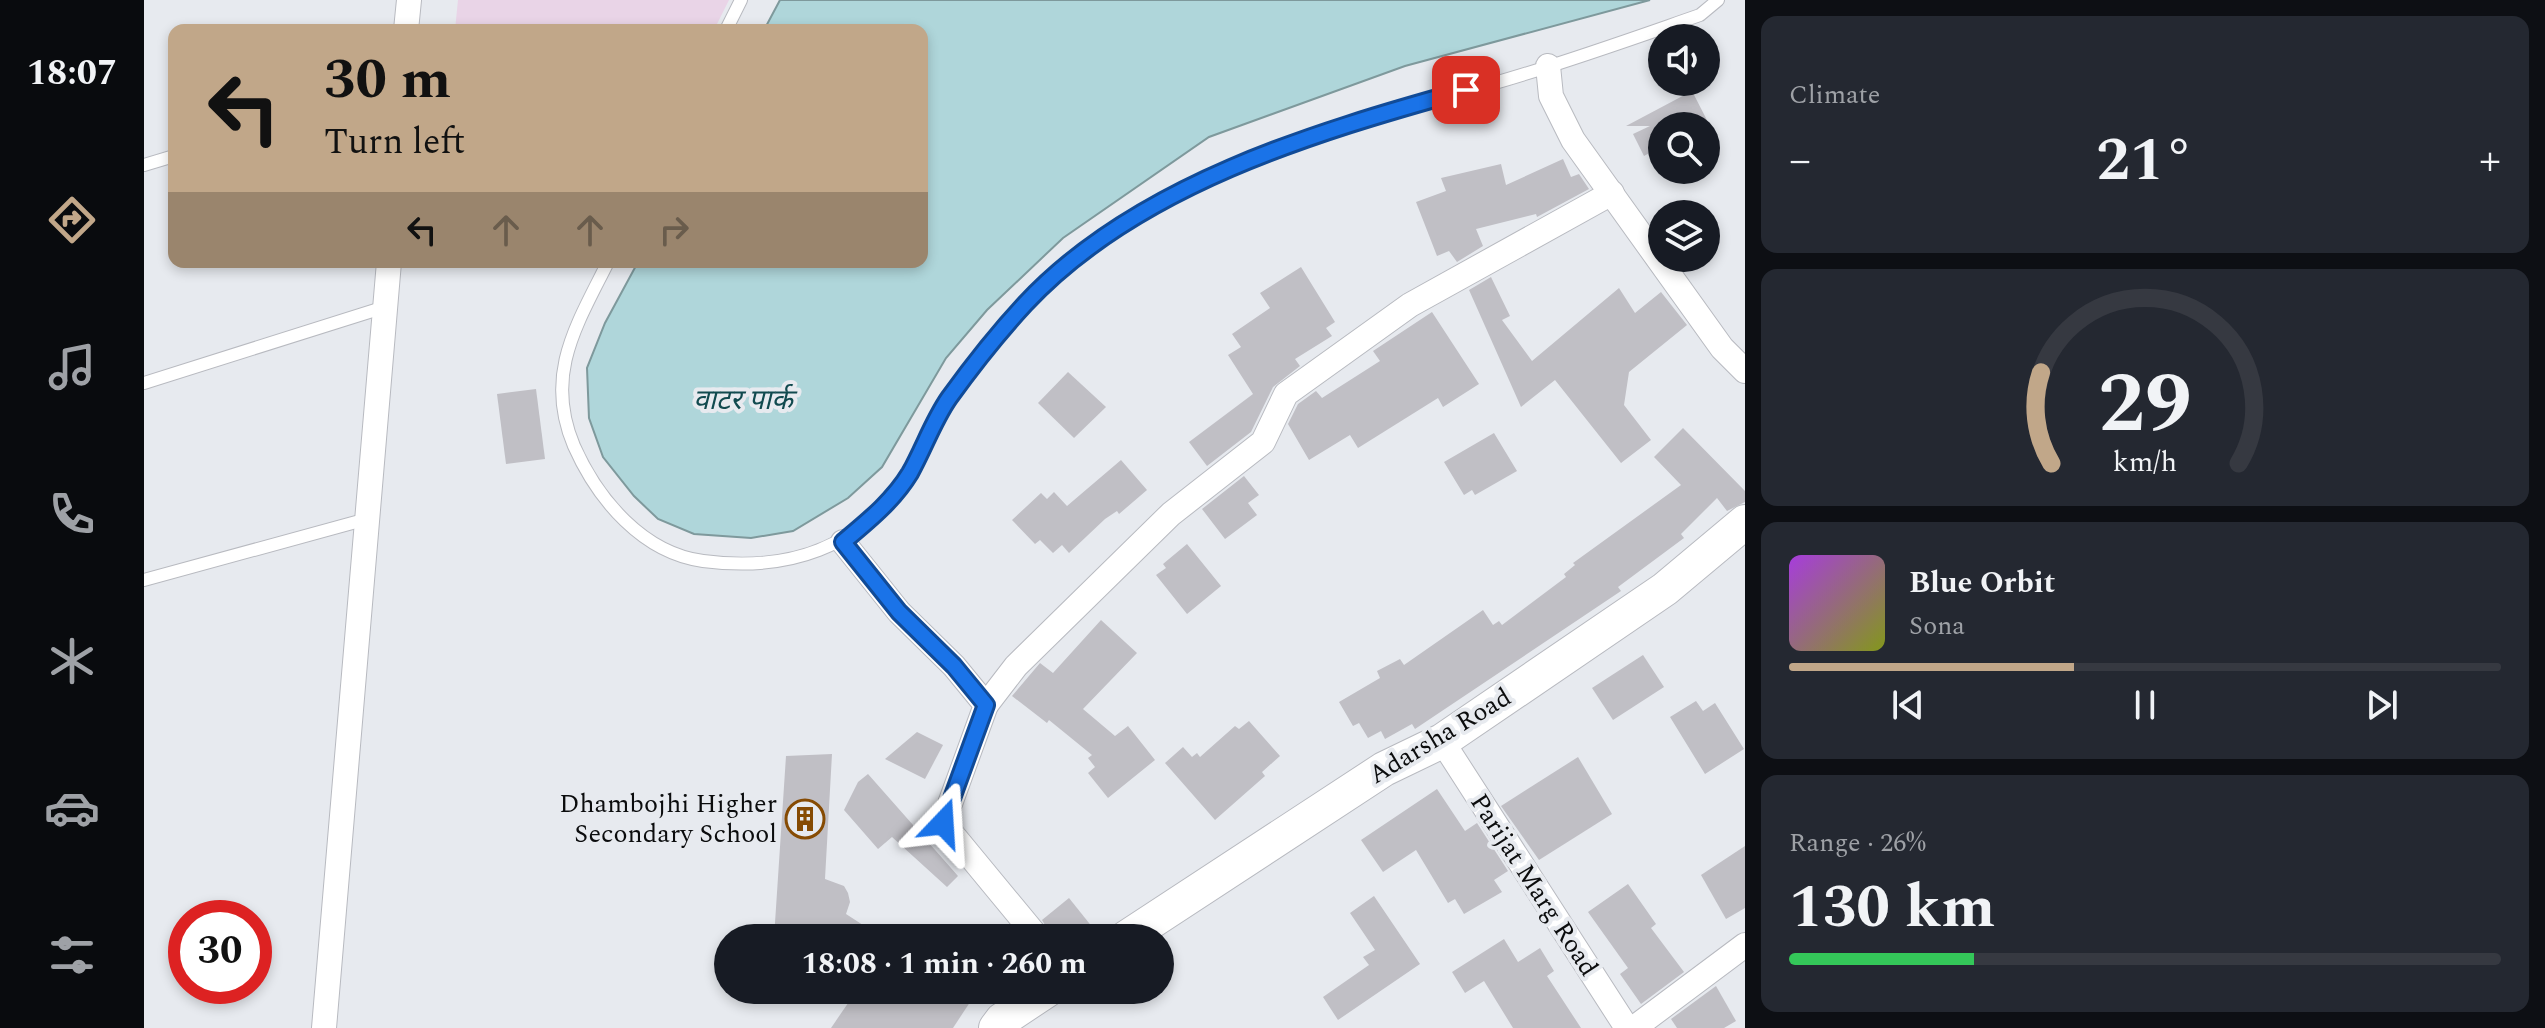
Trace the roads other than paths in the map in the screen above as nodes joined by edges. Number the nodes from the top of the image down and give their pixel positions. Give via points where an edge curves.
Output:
1 (409, 0) edge
2 (741, 0) edge
3 (1718, 0) edge
4 (407, 24) edge
5 (729, 24) edge
6 (1548, 66) junction
7 (168, 158) edge
8 (144, 165) edge
9 (1612, 193) junction
10 (388, 268) edge
11 (605, 268) edge
12 (385, 307) junction
13 (1745, 371) edge
14 (144, 383) edge
15 (367, 519) junction
16 (1745, 522) edge
17 (843, 542) junction
18 (144, 580) edge
19 (986, 705) junction
20 (1442, 741) junction
21 (1026, 924) edge
22 (1147, 924) edge
23 (1745, 945) edge
24 (1026, 1004) edge
25 (324, 1028) edge
26 (996, 1028) edge
27 (1627, 1028) edge
28 (1634, 1028) edge

1 - 4 street
2 - 5 lane
3 - 6 lane via 1700,15
6 - 9 street via 1551,96 1562,118
6 - 17 lane via 1343,124 1218,171 1083,252 1026,303 948,399 885,507
7 - 8 lane
9 - 13 street via 1722,348
9 - 19 street via 1410,305 1286,394 1263,442 1171,514 1016,666
10 - 12 street
11 - 17 lane via 560,375 562,418 607,503 657,547 696,560 742,566 804,556
12 - 14 lane
12 - 15 street
15 - 18 lane
15 - 25 street
16 - 20 main road, Adarsha Road via 1665,589
17 - 19 street via 899,612
19 - 21 street via 943,823
20 - 22 main road, Adarsha Road via 1384,769
20 - 27 street, Parijat Marg Road
23 - 28 street
24 - 26 main road

